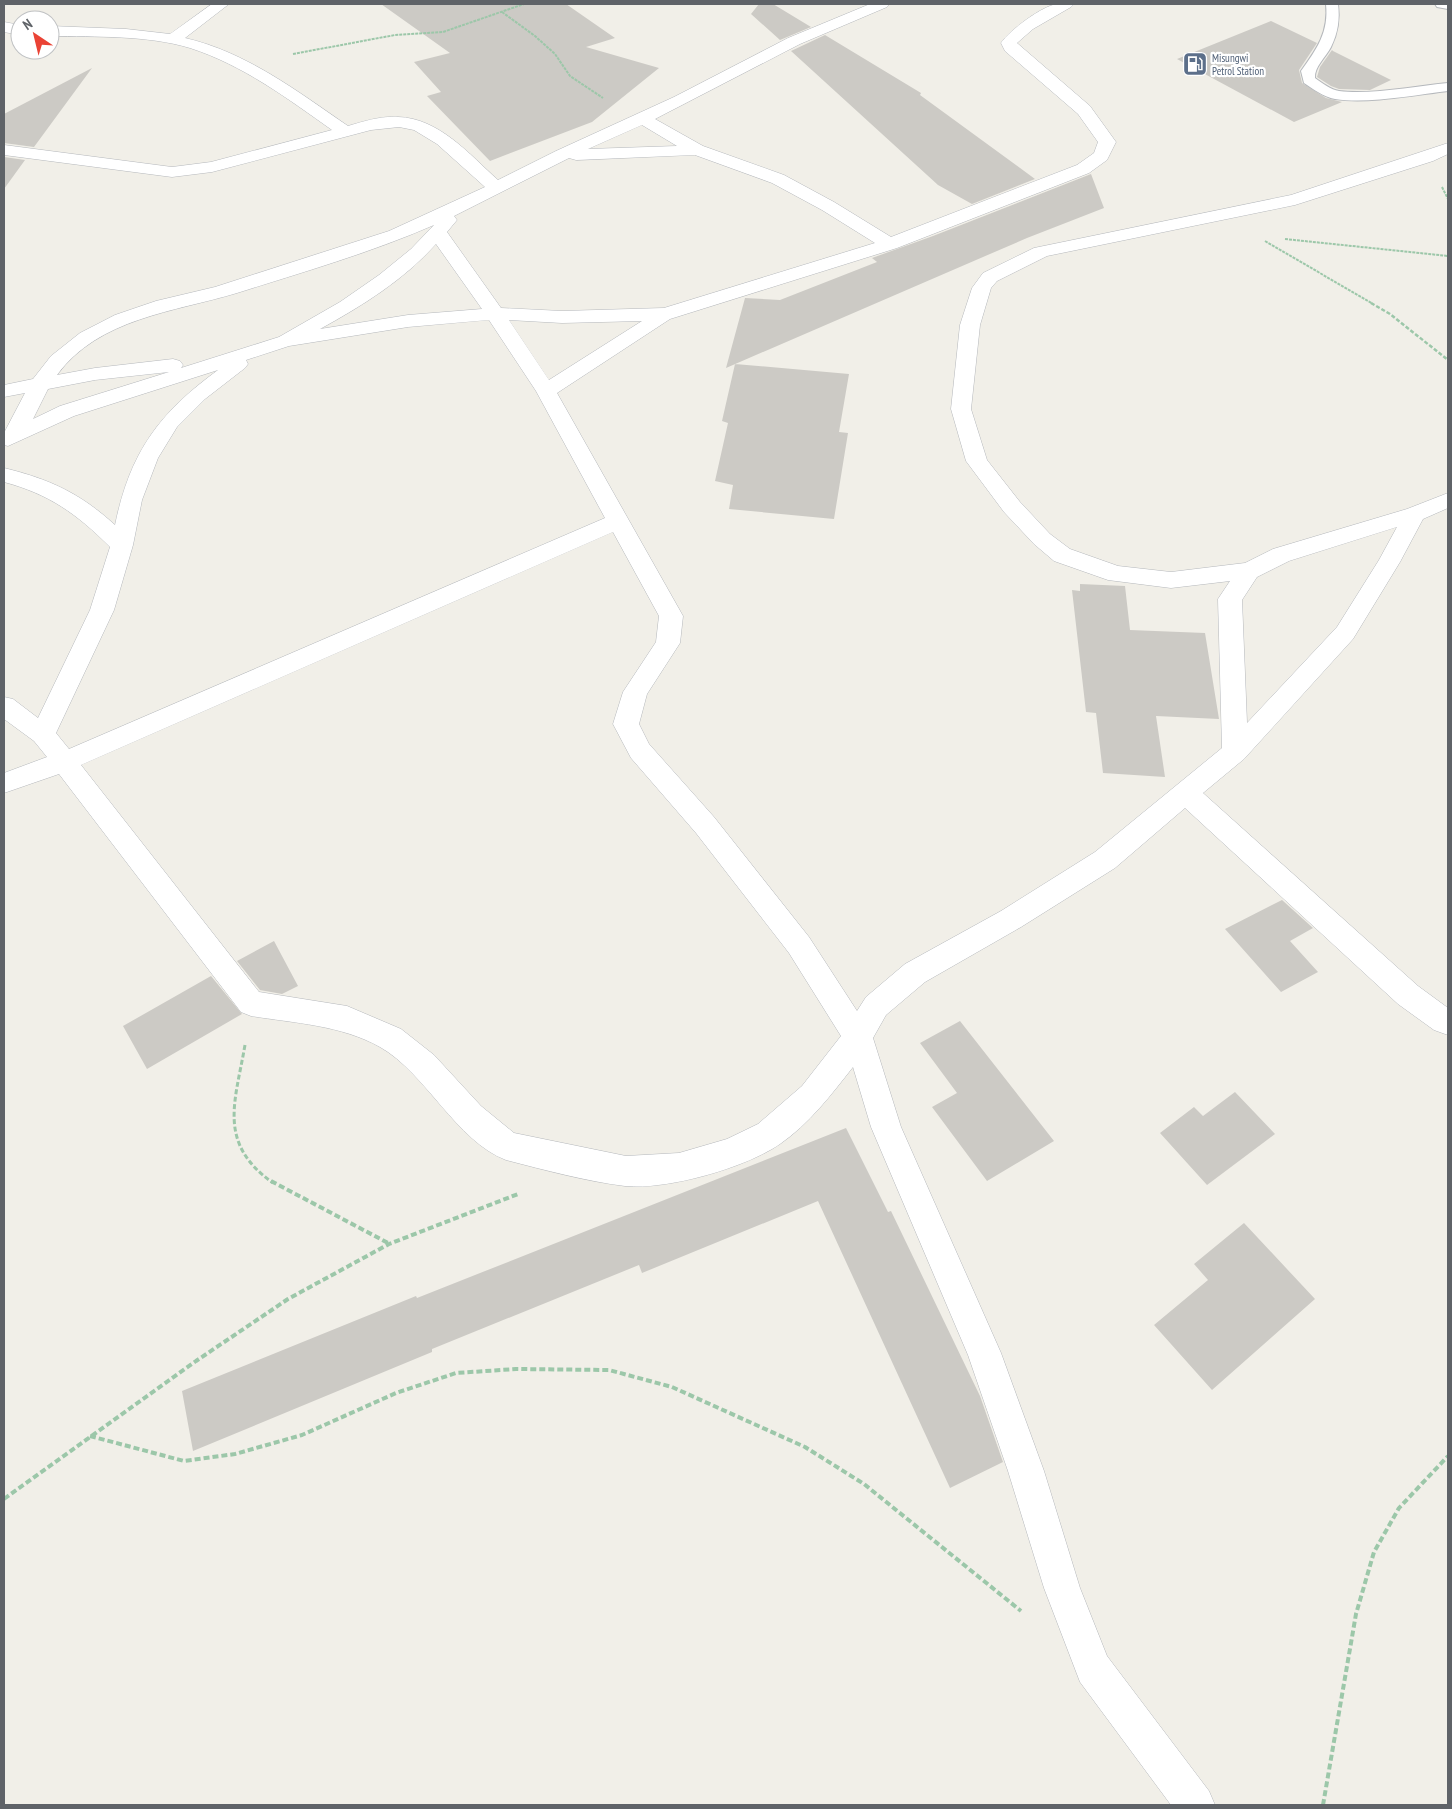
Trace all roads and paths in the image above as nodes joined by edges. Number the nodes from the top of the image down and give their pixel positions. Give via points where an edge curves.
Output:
1 (221, 4) edge
2 (524, 4) edge
3 (882, 4) edge
4 (1066, 4) edge
5 (1332, 4) edge
6 (1441, 4) edge
7 (1448, 5) edge
8 (502, 12) junction
9 (60, 31) edge
10 (172, 40) junction
11 (241, 64) junction
12 (1448, 87) edge
13 (644, 119) junction
14 (345, 132) junction
15 (1448, 148) edge
16 (4, 150) edge
17 (697, 150) junction
18 (562, 155) junction
19 (495, 187) junction
20 (459, 207) junction
21 (438, 233) junction
22 (1284, 239) dead end
23 (1264, 240) dead end
24 (890, 244) junction
25 (1448, 256) edge
26 (495, 314) junction
27 (665, 314) junction
28 (286, 340) junction
29 (258, 349) junction
30 (1448, 360) edge
31 (226, 361) junction
32 (40, 384) junction
33 (4, 391) edge
34 (546, 391) junction
35 (9, 439) edge
36 (4, 475) edge
37 (1448, 500) edge
38 (1415, 514) junction
39 (618, 521) junction
40 (122, 545) junction
41 (1249, 571) junction
42 (4, 706) edge
43 (43, 734) junction
44 (1235, 752) junction
45 (63, 762) junction
46 (4, 783) edge
47 (1186, 793) junction
48 (251, 1003) junction
49 (1448, 1022) edge
50 (858, 1037) junction
51 (519, 1194) dead end
52 (389, 1244) junction
53 (90, 1436) junction
54 (1448, 1456) edge
55 (4, 1499) edge
56 (1025, 1615) dead end
57 (1195, 1805) edge
58 (1323, 1805) edge

1 - 10 street
2 - 8 path
3 - 13 street via 846,11
4 - 24 street via 1038,19 1009,43 1084,110 1107,142 1101,156 1083,170
5 - 12 lane via 1330,39 1320,58 1308,71 1309,80 1320,88 1336,95 1368,95
6 - 7 lane
8 - 11 path via 443,32 367,39
8 - 13 path via 536,36 581,85
9 - 10 street
10 - 11 street
11 - 14 street
13 - 17 street
13 - 18 street
14 - 16 street via 212,167 172,172
14 - 19 street via 370,125 409,123 430,131
15 - 41 street via 1295,200 1041,252 990,277 982,288 970,325 961,409 976,461 1042,539 1062,555 1116,574 1171,580
17 - 18 street
17 - 24 street via 778,179
18 - 19 street
19 - 20 street
20 - 21 street
20 - 32 street via 307,265 122,319 87,337 58,360
21 - 26 street
21 - 28 street via 386,279 347,306
22 - 25 path
23 - 30 path via 1390,314
24 - 27 street
26 - 27 street via 562,317
26 - 28 street via 408,321
26 - 34 street
27 - 34 street
28 - 29 street
29 - 31 street
29 - 40 street via 198,394 169,423 146,458 130,500
31 - 32 street via 154,366
31 - 35 street via 67,411
32 - 33 street
32 - 35 street
34 - 39 street
36 - 40 street via 34,482 63,496 93,516
37 - 38 street
38 - 41 street via 1281,555
38 - 44 street via 1345,633
39 - 45 street
39 - 50 street via 671,616 668,643 635,692 626,724 640,751 705,825 799,945
40 - 43 street via 102,610
41 - 44 street via 1230,599
42 - 43 street
43 - 45 street
44 - 47 street
45 - 46 street
45 - 48 street
47 - 49 street via 1408,995
47 - 50 street via 1105,860 1011,919 915,973 876,1006
48 - 50 street via 347,1019 391,1038 424,1065 470,1116 506,1146 626,1171 679,1168 733,1152 769,1134 813,1096
48 - 52 path via 234,1135 248,1160 266,1178 301,1199
50 - 57 street via 886,1126 984,1354 1026,1471 1062,1588 1093,1669
51 - 52 path
52 - 53 path via 288,1300 196,1360
53 - 55 path
53 - 56 path via 184,1461 235,1454 302,1436 396,1393 456,1373 516,1369 609,1370 672,1387 805,1447 864,1484
54 - 58 path via 1398,1508 1374,1552 1356,1614

